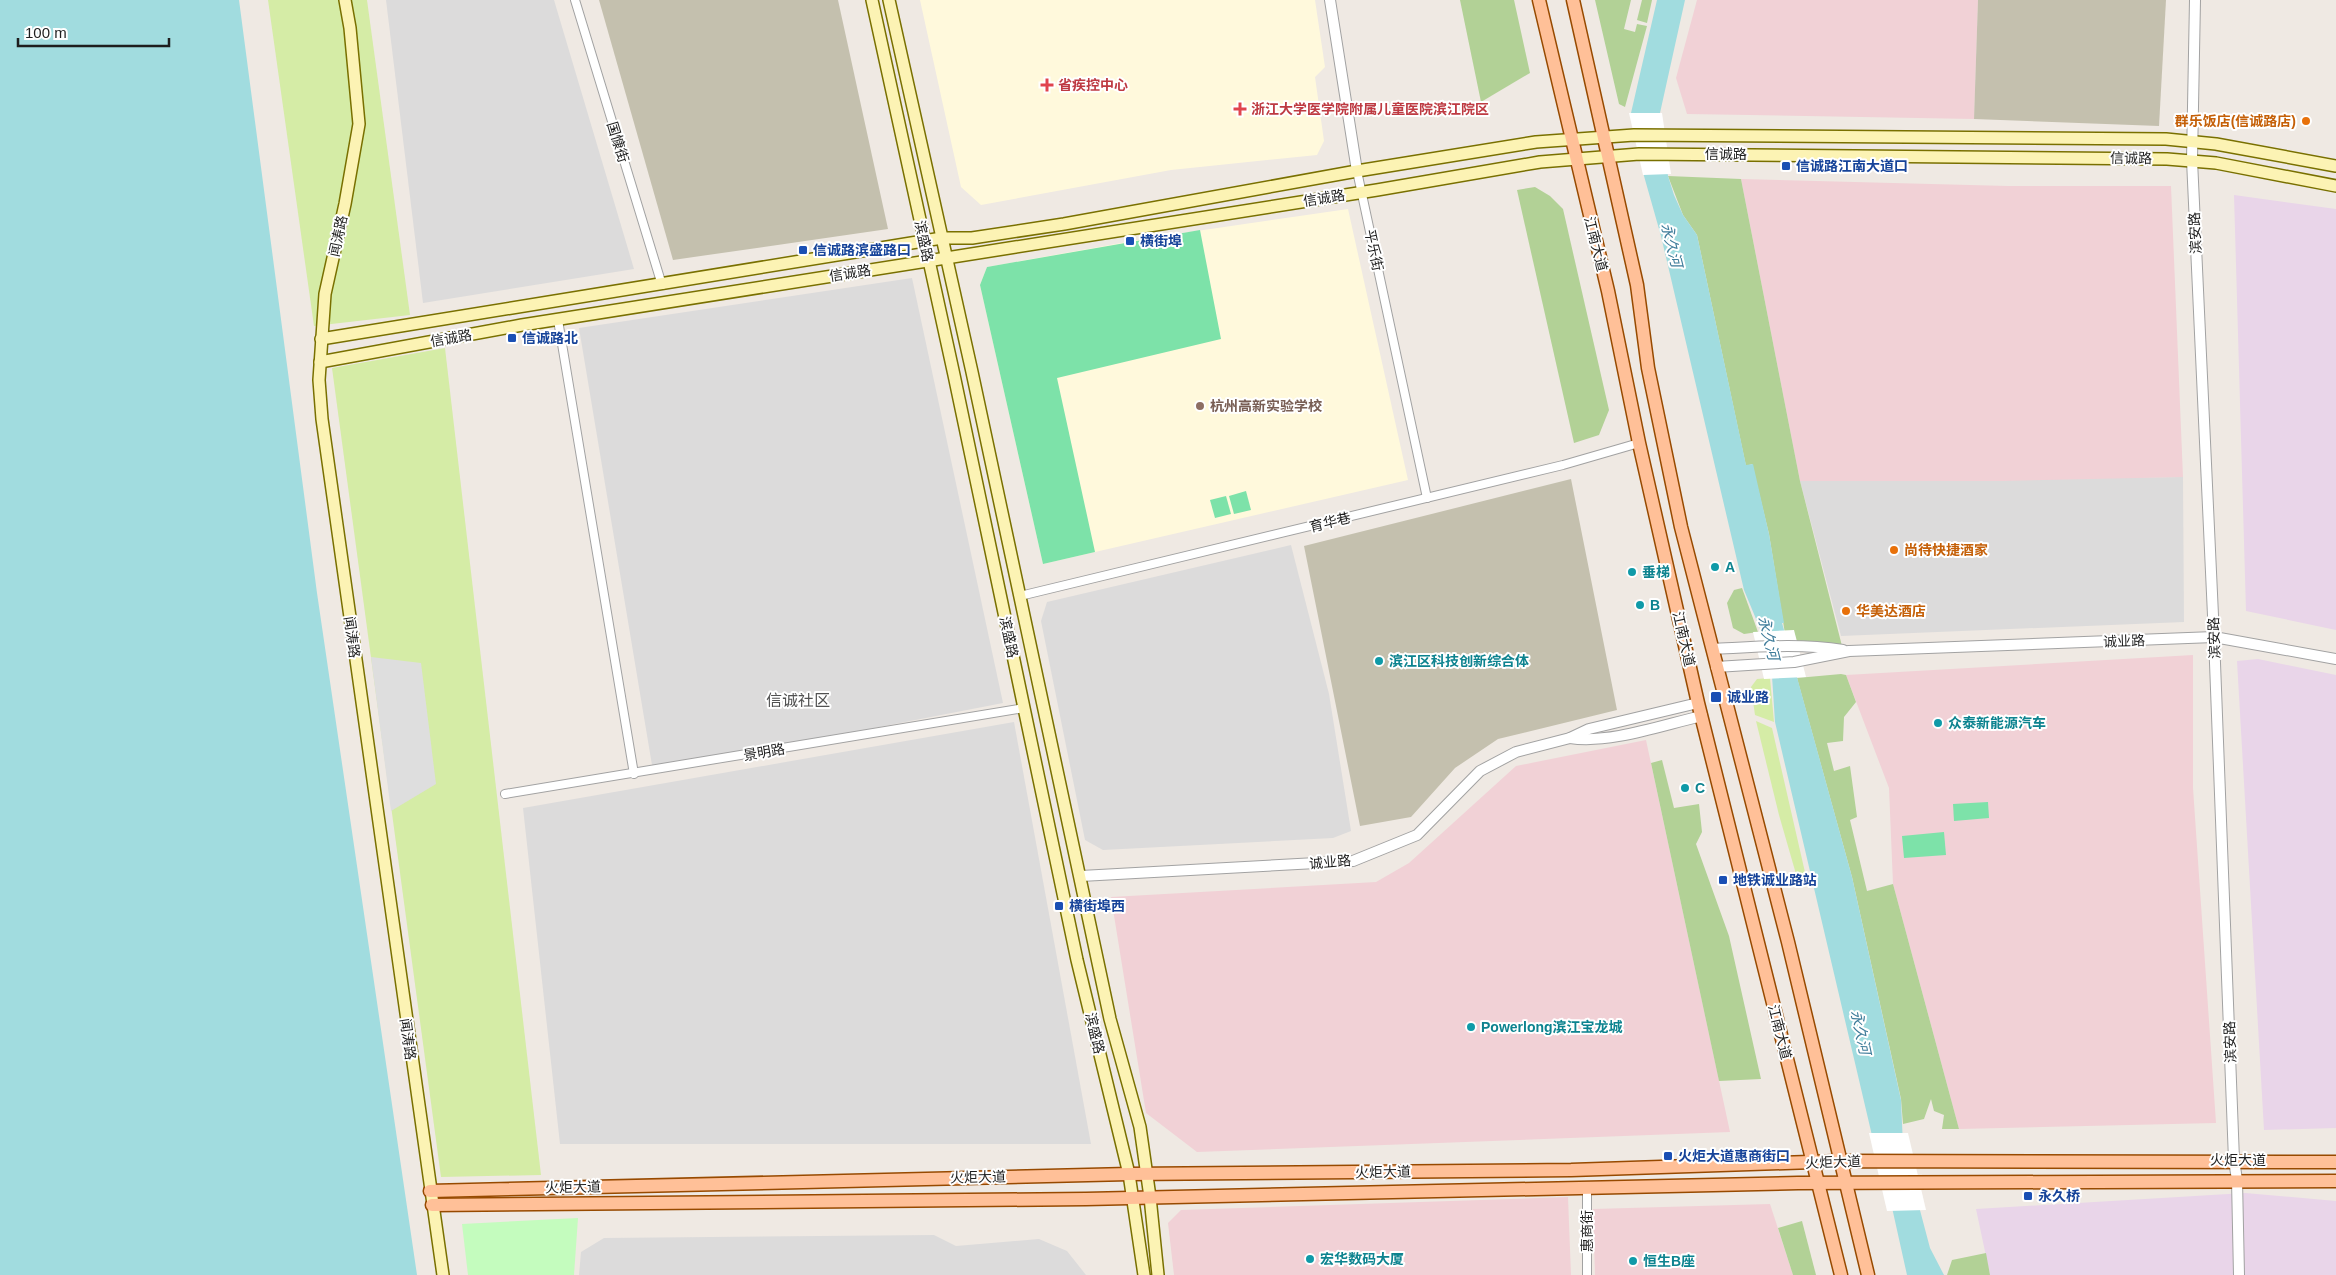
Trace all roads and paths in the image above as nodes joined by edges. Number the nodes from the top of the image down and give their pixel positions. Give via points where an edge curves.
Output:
1 (346, 0) edge
2 (575, 0) edge
3 (872, 0) edge
4 (889, 0) edge
5 (1330, 0) edge
6 (1540, 0) edge
7 (1573, 0) edge
8 (2195, 0) edge
9 (1605, 137) junction
10 (1571, 139) junction
11 (2192, 140) junction
12 (1609, 156) junction
13 (1576, 159) junction
14 (2192, 160) junction
15 (2336, 166) edge
16 (1357, 171) junction
17 (2336, 186) edge
18 (1362, 192) junction
19 (942, 238) junction
20 (924, 241) junction
21 (946, 258) junction
22 (928, 260) junction
23 (662, 284) junction
24 (558, 320) junction
25 (321, 339) junction
26 (320, 362) junction
27 (1640, 443) junction
28 (1427, 498) junction
29 (1020, 596) junction
30 (2214, 637) junction
31 (1712, 649) junction
32 (1849, 651) junction
33 (2336, 659) edge
34 (1716, 667) junction
35 (1698, 703) junction
36 (1024, 708) junction
37 (1702, 716) junction
38 (1570, 738) junction
39 (634, 774) junction
40 (505, 794) dead end
41 (1081, 876) junction
42 (2234, 1160) junction
43 (1842, 1161) junction
44 (1813, 1162) junction
45 (2336, 1162) edge
46 (1129, 1174) junction
47 (1147, 1174) junction
48 (2237, 1180) junction
49 (2336, 1181) edge
50 (1818, 1183) junction
51 (1846, 1184) junction
52 (1587, 1187) junction
53 (430, 1191) junction
54 (1132, 1197) junction
55 (1150, 1197) junction
56 (432, 1205) junction
57 (443, 1275) edge
58 (1144, 1275) edge
59 (1158, 1275) edge
60 (1587, 1275) edge
61 (1841, 1275) edge
62 (1868, 1275) edge
63 (2239, 1275) edge

1 - 25 main road, 闻涛路 via 359,124 325,294
2 - 23 street, 国慷街
3 - 20 main road, 滨盛路
4 - 19 main road, 滨盛路
5 - 16 street, 平乐街
6 - 10 main road, 江南大道
7 - 9 main road, 江南大道
8 - 11 street, 滨安路
9 - 10 main road, 信诚路
9 - 11 main road, 信诚路
9 - 12 main road, 江南大道
10 - 13 main road, 江南大道
10 - 16 main road, 信诚路
11 - 14 street, 滨安路
11 - 15 main road, 信诚路
12 - 13 main road, 信诚路
12 - 14 main road, 信诚路 via 1721,154
12 - 31 main road, 江南大道 via 1637,285 1648,368
13 - 18 main road, 信诚路 via 1540,162
13 - 27 main road, 江南大道
14 - 17 main road, 信诚路
14 - 30 street, 滨安路
16 - 18 street, 平乐街
16 - 19 main road, 信诚路 via 1055,226 972,238
18 - 21 main road, 信诚路
18 - 28 street, 平乐街
19 - 20 main road, 信诚路
19 - 21 main road, 滨盛路
20 - 22 main road, 滨盛路
20 - 23 main road, 信诚路
21 - 22 main road, 信诚路
21 - 29 main road, 滨盛路
22 - 24 main road, 信诚路
22 - 36 main road, 滨盛路
23 - 25 main road, 信诚路
24 - 26 main road, 信诚路
24 - 39 street
25 - 26 main road, 闻涛路
26 - 53 main road, 闻涛路 via 322,418
27 - 28 street, 育华巷
27 - 35 main road, 江南大道
28 - 29 street, 育华巷
29 - 41 main road, 滨盛路
30 - 32 street, 诚业路
30 - 33 street, 诚业路
30 - 42 street, 滨安路
31 - 32 street, 诚业路 via 1815,645
31 - 34 main road, 江南大道
32 - 34 street, 诚业路 via 1806,661
34 - 43 main road, 江南大道
35 - 37 main road, 江南大道
35 - 38 street, 诚业路 via 1589,729
36 - 39 street, 景明路
36 - 46 main road, 滨盛路 via 1077,960
37 - 38 street, 诚业路 via 1614,736 1585,740
37 - 44 main road, 江南大道
38 - 41 street, 诚业路 via 1516,752 1480,771 1417,836 1353,861
39 - 40 street, 景明路
41 - 47 main road, 滨盛路 via 1110,1019 1140,1127
42 - 43 main road, 火炬大道
42 - 45 main road, 火炬大道
42 - 48 street, 滨安路
43 - 44 main road, 火炬大道
43 - 51 main road, 江南大道
44 - 47 main road, 火炬大道 via 1571,1170
44 - 50 main road, 江南大道
46 - 47 main road, 火炬大道
46 - 53 main road, 火炬大道
46 - 54 main road, 滨盛路
47 - 55 main road, 滨盛路
48 - 49 main road, 火炬大道
48 - 51 main road, 火炬大道
48 - 63 street, 滨安路
50 - 51 main road, 火炬大道
50 - 52 main road, 火炬大道
50 - 61 main road, 江南大道
51 - 62 main road, 江南大道
52 - 55 main road, 火炬大道
52 - 60 street, 惠商街
53 - 56 main road, 闻涛路
54 - 55 main road, 火炬大道
54 - 56 main road, 火炬大道
54 - 58 main road, 滨盛路
55 - 59 main road, 滨盛路
56 - 57 main road, 闻涛路

